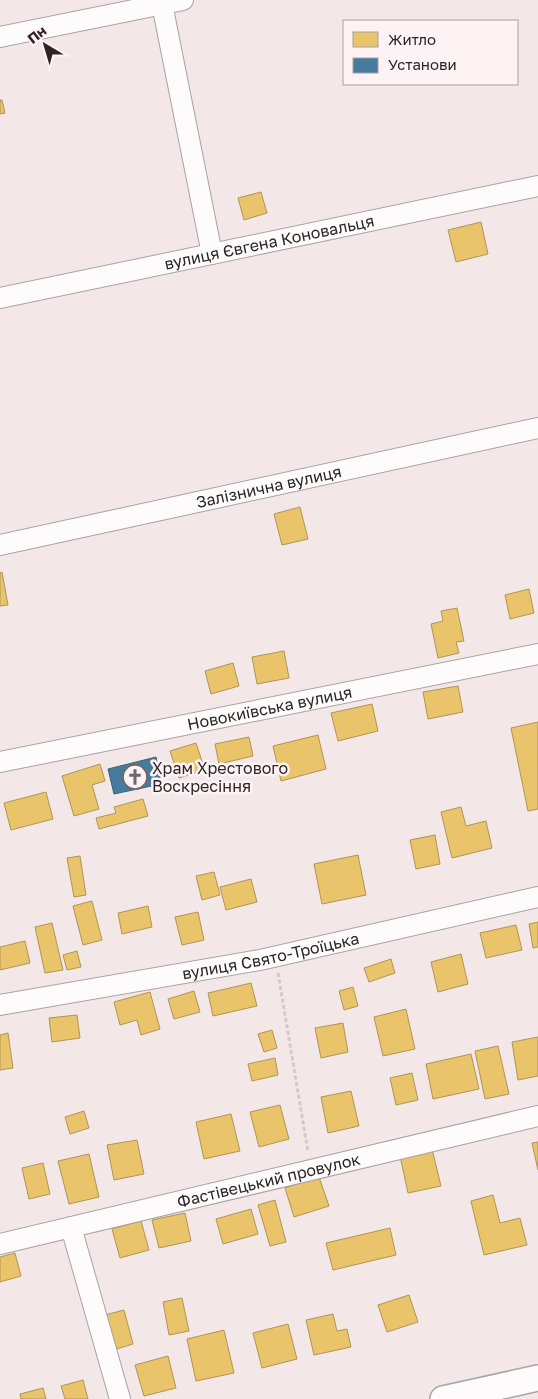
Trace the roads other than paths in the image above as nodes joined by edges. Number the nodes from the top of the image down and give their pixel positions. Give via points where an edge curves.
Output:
1 (183, 0) edge
2 (162, 4) junction
3 (0, 37) edge
4 (538, 186) edge
5 (212, 254) junction
6 (0, 298) edge
7 (538, 428) edge
8 (0, 545) edge
9 (538, 654) edge
10 (0, 762) edge
11 (538, 898) edge
12 (0, 1005) edge
13 (538, 1116) edge
14 (71, 1227) junction
15 (0, 1244) edge
16 (538, 1378) edge
17 (120, 1399) edge
18 (443, 1399) edge

1 - 2 street
2 - 3 street
2 - 5 street
4 - 5 street, вулиця Євгена Коновальця
5 - 6 street, вулиця Євгена Коновальця
7 - 8 street, Залізнична вулиця
9 - 10 street, Новокиївська вулиця
11 - 12 street, вулиця Свято-Троїцька via 275,957
13 - 14 street, Фастівецький провулок
14 - 15 street, Фастівецький провулок
14 - 17 street
16 - 18 main road

